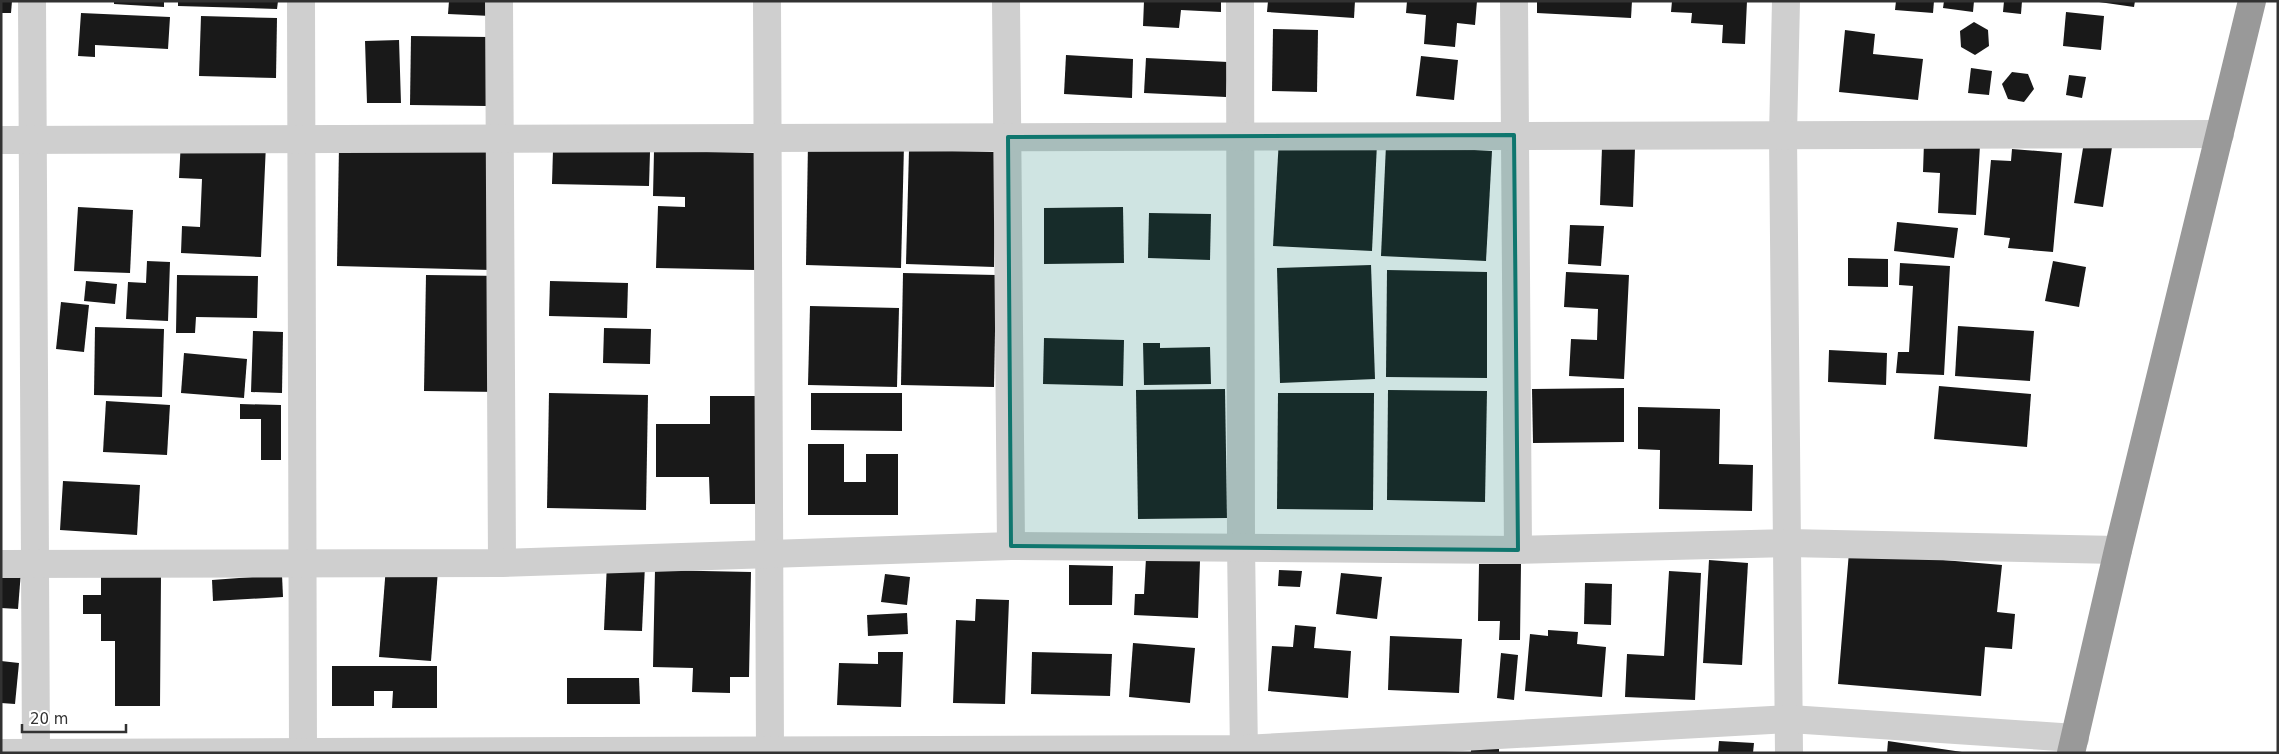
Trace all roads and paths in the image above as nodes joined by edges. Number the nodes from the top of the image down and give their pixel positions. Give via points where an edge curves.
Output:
1 (32, 1) edge
2 (301, 1) edge
3 (500, 1) edge
4 (767, 1) edge
5 (1006, 1) edge
6 (1240, 1) edge
7 (1514, 1) edge
8 (1786, 1) edge
9 (2252, 1) edge
10 (2220, 134) junction
11 (1514, 135) junction
12 (1783, 135) junction
13 (1241, 136) junction
14 (1008, 137) junction
15 (500, 138) junction
16 (767, 138) junction
17 (301, 139) junction
18 (1, 140) edge
19 (32, 140) junction
20 (1788, 543) junction
21 (1011, 546) junction
22 (1241, 546) junction
23 (1518, 550) junction
24 (2118, 550) junction
25 (770, 553) junction
26 (502, 563) junction
27 (1, 564) edge
28 (35, 564) junction
29 (302, 564) junction
30 (1790, 719) junction
31 (2073, 746) edge
32 (1244, 751) edge
33 (303, 752) edge
34 (770, 752) edge
35 (1, 753) edge
36 (36, 753) edge
37 (1789, 753) edge

1 - 19 street
2 - 17 street
3 - 15 street
4 - 16 street
5 - 14 street
6 - 13 street
7 - 11 street
8 - 12 street
9 - 10 highway
10 - 12 street
10 - 24 highway
11 - 12 street
11 - 13 street
11 - 23 street
12 - 20 street
13 - 14 street
13 - 22 street
14 - 16 street
14 - 21 street
15 - 16 street
15 - 17 street
15 - 26 street
16 - 25 street
17 - 19 street
17 - 29 street
18 - 19 street
19 - 28 street
20 - 23 street
20 - 24 street
20 - 30 street
21 - 22 street
21 - 25 street
22 - 23 street
22 - 32 street
24 - 31 highway
25 - 26 street
25 - 34 street
26 - 29 street
27 - 28 street
28 - 29 street
28 - 36 street
29 - 33 street
30 - 31 street
30 - 32 street
30 - 37 street
32 - 34 street
33 - 34 street
33 - 36 street
35 - 36 street

